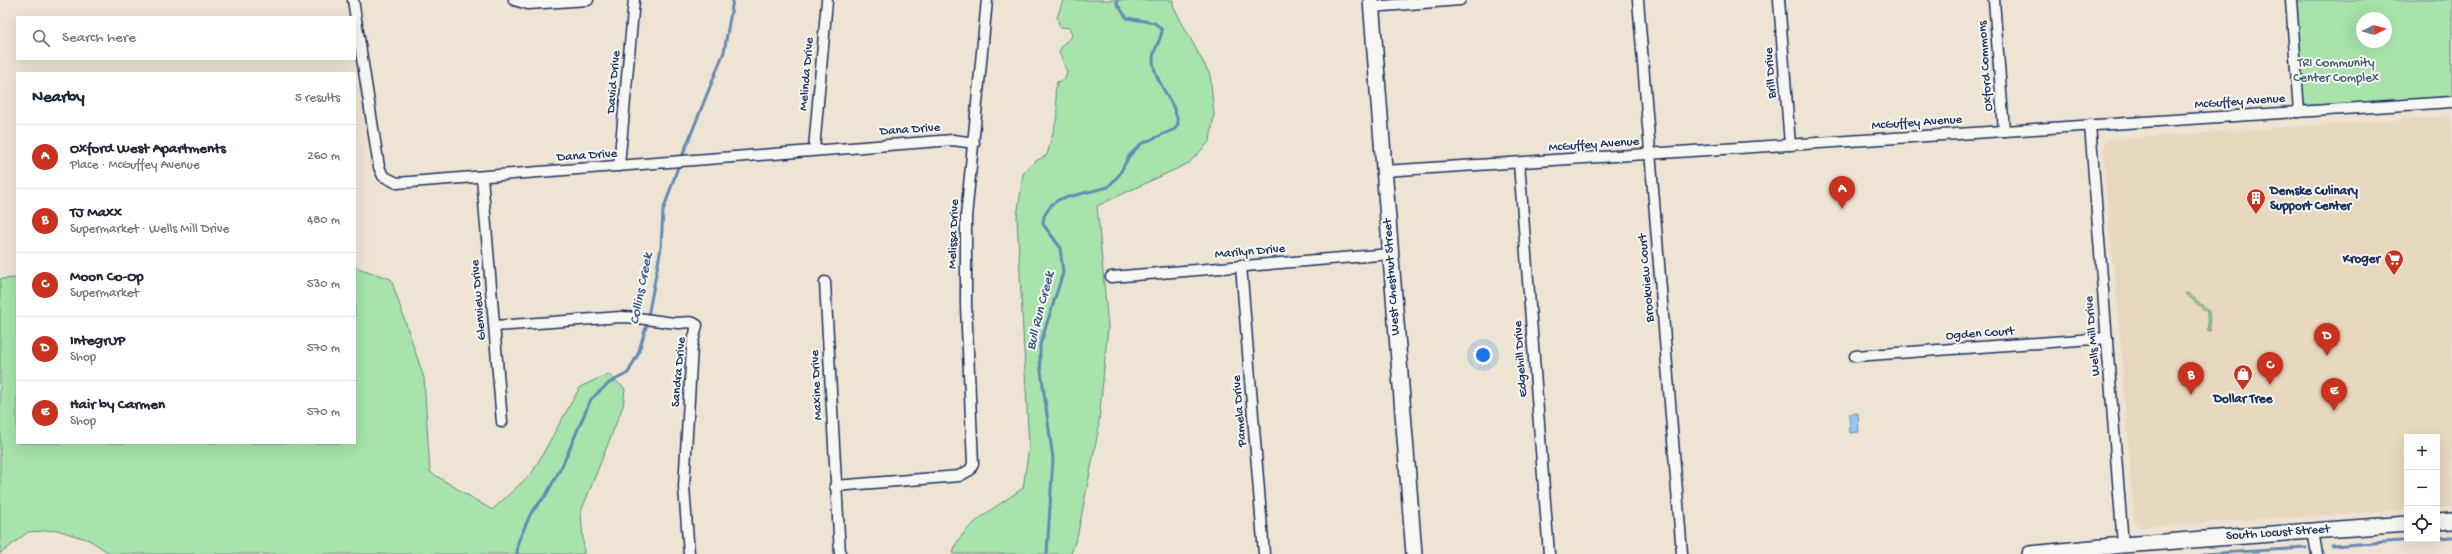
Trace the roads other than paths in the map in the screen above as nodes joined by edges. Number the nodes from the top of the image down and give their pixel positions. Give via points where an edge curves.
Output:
1 (353, 0) edge
2 (514, 0) edge
3 (588, 0) edge
4 (634, 0) edge
5 (827, 0) edge
6 (987, 0) edge
7 (1460, 0) edge
8 (1638, 0) edge
9 (1779, 0) edge
10 (1994, 0) edge
11 (2291, 0) edge
12 (1371, 4) edge
13 (355, 16) edge
14 (356, 19) edge
15 (2452, 102) edge
16 (2299, 112) junction
17 (2090, 125) junction
18 (2004, 131) junction
19 (974, 143) junction
20 (1790, 145) junction
21 (814, 150) junction
22 (1650, 154) junction
23 (1519, 162) junction
24 (619, 166) junction
25 (1384, 172) junction
26 (482, 177) junction
27 (1390, 254) junction
28 (1241, 265) junction
29 (1111, 277) dead end
30 (825, 282) dead end
31 (495, 326) junction
32 (2107, 338) junction
33 (1855, 356) dead end
34 (502, 422) dead end
35 (835, 486) junction
36 (2452, 521) edge
37 (2440, 522) edge
38 (2404, 524) edge
39 (2313, 531) junction
40 (2123, 545) junction
41 (689, 554) edge
42 (840, 554) edge
43 (1264, 554) edge
44 (1414, 554) edge
45 (1548, 554) edge
46 (1682, 554) edge
47 (2030, 554) edge
48 (2317, 554) edge

1 - 13 street, Dana Drive
2 - 3 street via 528,4
4 - 24 street, David Drive
5 - 21 street, Melinda Drive
6 - 19 street, Melissa Drive
7 - 12 street
8 - 22 street, Brookview Court
9 - 20 street, Brill Drive
10 - 18 street, Oxford Commons
11 - 16 street
12 - 25 main road, West Chestnut Street
14 - 26 street, Dana Drive via 379,167 383,176 397,183
15 - 16 street, McGuffey Avenue
16 - 17 street, McGuffey Avenue
17 - 18 street, McGuffey Avenue
17 - 32 street, Wells Mill Drive
18 - 20 street, McGuffey Avenue
19 - 21 street, Dana Drive via 953,140
19 - 35 street, Melissa Drive via 965,229 973,456 970,470 959,476
20 - 22 street, McGuffey Avenue
21 - 24 street, Dana Drive
22 - 23 street, McGuffey Avenue
22 - 46 street, Brookview Court
23 - 25 street, McGuffey Avenue
23 - 45 street, Edgehill Drive
24 - 26 street, Dana Drive
25 - 27 main road, West Chestnut Street
26 - 31 street, Glenview Drive
27 - 28 street, Marilyn Drive
27 - 44 main road, West Chestnut Street
28 - 29 street, Marilyn Drive
28 - 43 street, Pamela Drive
30 - 35 street, Maxine Drive
31 - 34 street, Glenview Drive
31 - 41 street, Sandra Drive via 641,317 694,323 697,328 692,346 684,487
32 - 33 street, Ogden Court
32 - 40 street, Wells Mill Drive
35 - 42 street, Maxine Drive
36 - 37 main road
38 - 39 main road, South Locust Street
39 - 40 main road, South Locust Street
39 - 48 street
40 - 47 main road, South Locust Street

